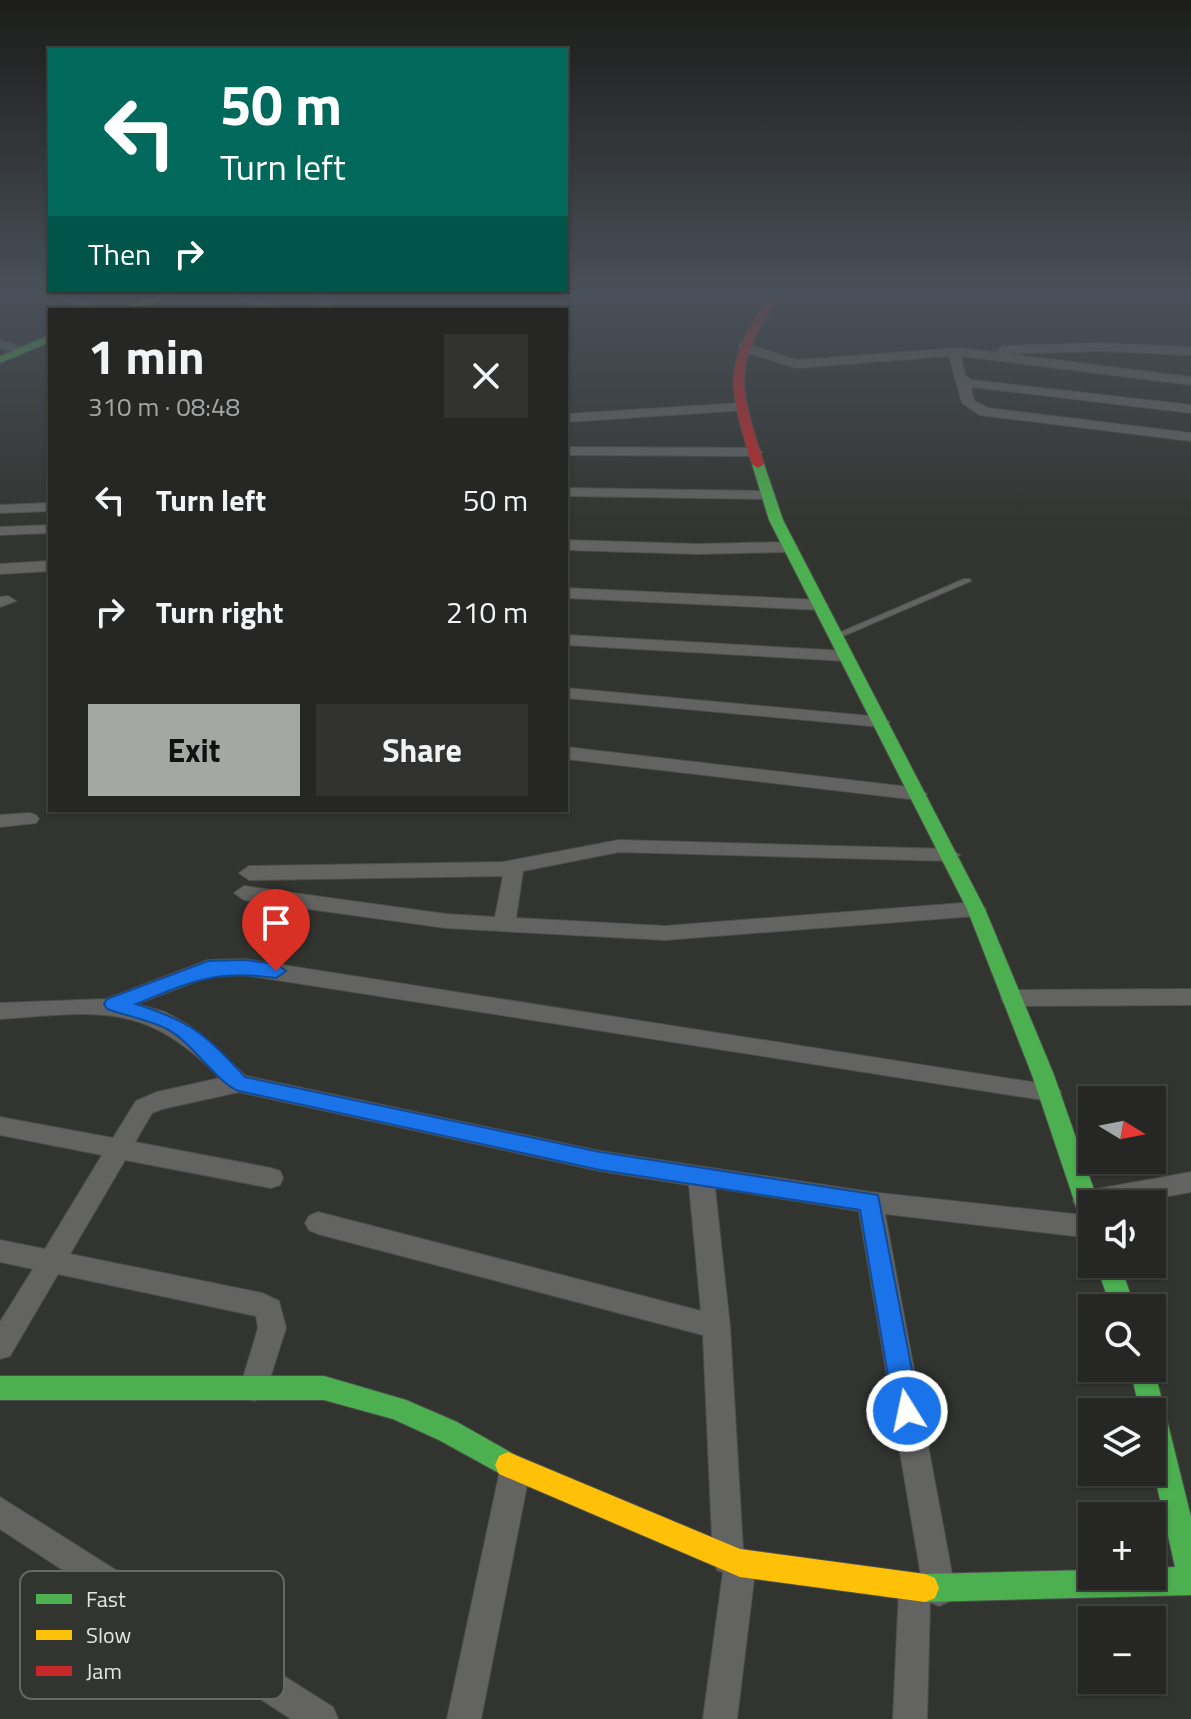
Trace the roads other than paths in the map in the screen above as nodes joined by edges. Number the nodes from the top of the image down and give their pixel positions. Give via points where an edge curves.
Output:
1 (736, 372) edge
2 (961, 372) edge
3 (1120, 372) edge
4 (963, 380) junction
5 (1191, 381) edge
6 (741, 407) junction
7 (1191, 409) edge
8 (568, 418) edge
9 (1191, 437) edge
10 (568, 451) edge
11 (755, 452) junction
12 (568, 492) edge
13 (768, 495) junction
14 (48, 507) edge
15 (0, 509) edge
16 (48, 529) edge
17 (0, 531) edge
18 (568, 545) edge
19 (790, 547) junction
20 (48, 566) edge
21 (0, 569) edge
22 (967, 581) dead end
23 (568, 593) edge
24 (820, 605) junction
25 (838, 635) junction
26 (568, 640) edge
27 (846, 656) junction
28 (568, 693) edge
29 (881, 722) junction
30 (568, 753) edge
31 (918, 794) junction
32 (29, 819) dead end
33 (0, 821) edge
34 (950, 855) junction
35 (514, 868) junction
36 (976, 909) junction
37 (504, 924) junction
38 (1191, 997) edge
39 (1012, 998) junction
40 (114, 1004) junction
41 (0, 1011) edge
42 (239, 1083) junction
43 (1049, 1092) junction
44 (0, 1126) edge
45 (116, 1149) junction
46 (701, 1176) junction
47 (271, 1178) dead end
48 (1191, 1182) edge
49 (1082, 1190) edge
50 (1162, 1190) edge
51 (870, 1202) junction
52 (318, 1223) dead end
53 (1078, 1225) edge
54 (0, 1251) edge
55 (49, 1260) junction
56 (716, 1327) junction
57 (0, 1347) edge
58 (1146, 1382) edge
59 (0, 1388) edge
60 (254, 1388) junction
61 (515, 1470) junction
62 (0, 1512) edge
63 (734, 1561) junction
64 (91, 1571) edge
65 (1191, 1579) edge
66 (927, 1590) junction
67 (284, 1695) edge
68 (321, 1719) edge
69 (464, 1719) edge
70 (720, 1719) edge
71 (910, 1719) edge

1 - 6 main road
2 - 4 street
3 - 5 street
4 - 7 street
4 - 9 street via 968,403 985,412
6 - 8 street
6 - 11 main road
10 - 11 street
11 - 13 main road
12 - 13 street
13 - 19 main road
14 - 15 street
16 - 17 street
18 - 19 street
19 - 24 main road
20 - 21 street
22 - 25 lane
23 - 24 street
24 - 25 main road
25 - 27 main road
26 - 27 street
27 - 29 main road
28 - 29 street
29 - 31 main road
30 - 31 street
31 - 34 main road
32 - 33 street
34 - 35 street via 619,846
34 - 36 main road
35 - 37 street
35 - 37 street via 246,883 446,921
36 - 37 street via 688,933
36 - 39 main road
38 - 39 street
39 - 43 main road
40 - 41 street
40 - 42 street via 174,1024 208,1049
40 - 43 street via 208,968 245,967
42 - 45 street via 144,1107
42 - 46 street via 600,1161
43 - 49 main road
44 - 45 street
45 - 47 street
45 - 55 street
46 - 51 street
46 - 56 street
48 - 50 street
51 - 53 street
51 - 66 street
52 - 56 street
54 - 55 street
55 - 57 street
55 - 60 street via 269,1309 272,1328
56 - 63 street
58 - 65 main road
59 - 60 main road
60 - 61 main road via 362,1394
61 - 63 main road
61 - 69 street
62 - 64 street
63 - 66 main road
63 - 70 street
65 - 66 main road
66 - 71 street
67 - 68 street

